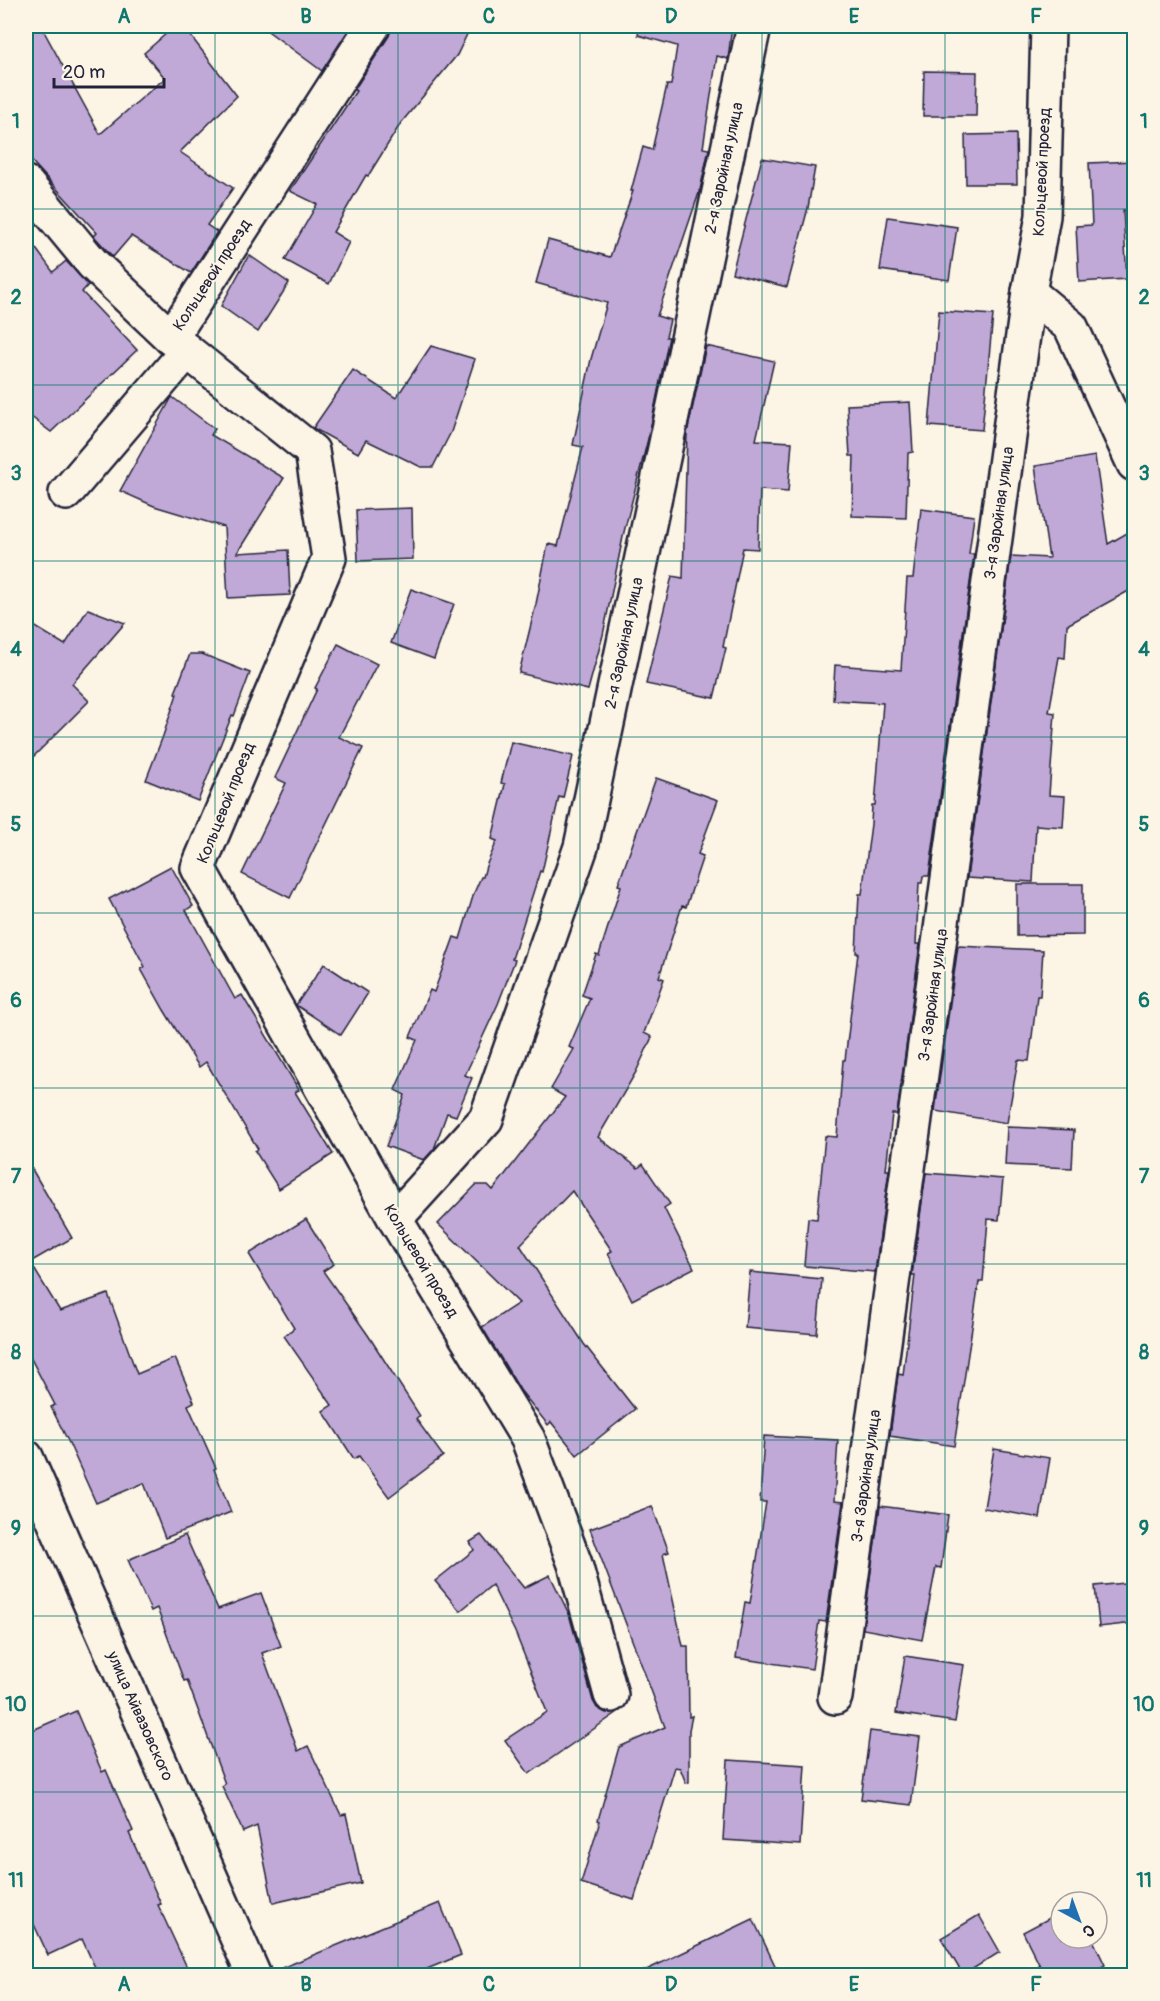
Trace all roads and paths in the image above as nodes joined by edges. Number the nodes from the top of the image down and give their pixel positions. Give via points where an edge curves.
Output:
1 (373, 26) edge
2 (754, 26) edge
3 (1048, 26) edge
4 (26, 183) edge
5 (1029, 292) junction
6 (179, 345) junction
7 (1134, 464) edge
8 (66, 493) dead end
9 (395, 1219) junction
10 (26, 1457) edge
11 (611, 1695) dead end
12 (835, 1697) dead end
13 (254, 1976) edge

1 - 6 street, Кольцевой проезд
2 - 9 street, 2-я Заройная улица via 581,847 486,1119
3 - 5 street, Кольцевой проезд via 1043,216
4 - 6 street via 93,264
5 - 7 street via 1071,327
5 - 12 street, 3-я Заройная улица
6 - 8 street
6 - 9 street, Кольцевой проезд via 312,451 329,558 198,868
9 - 11 street, Кольцевой проезд via 528,1439 575,1564
10 - 13 street, улица Айвазовского

